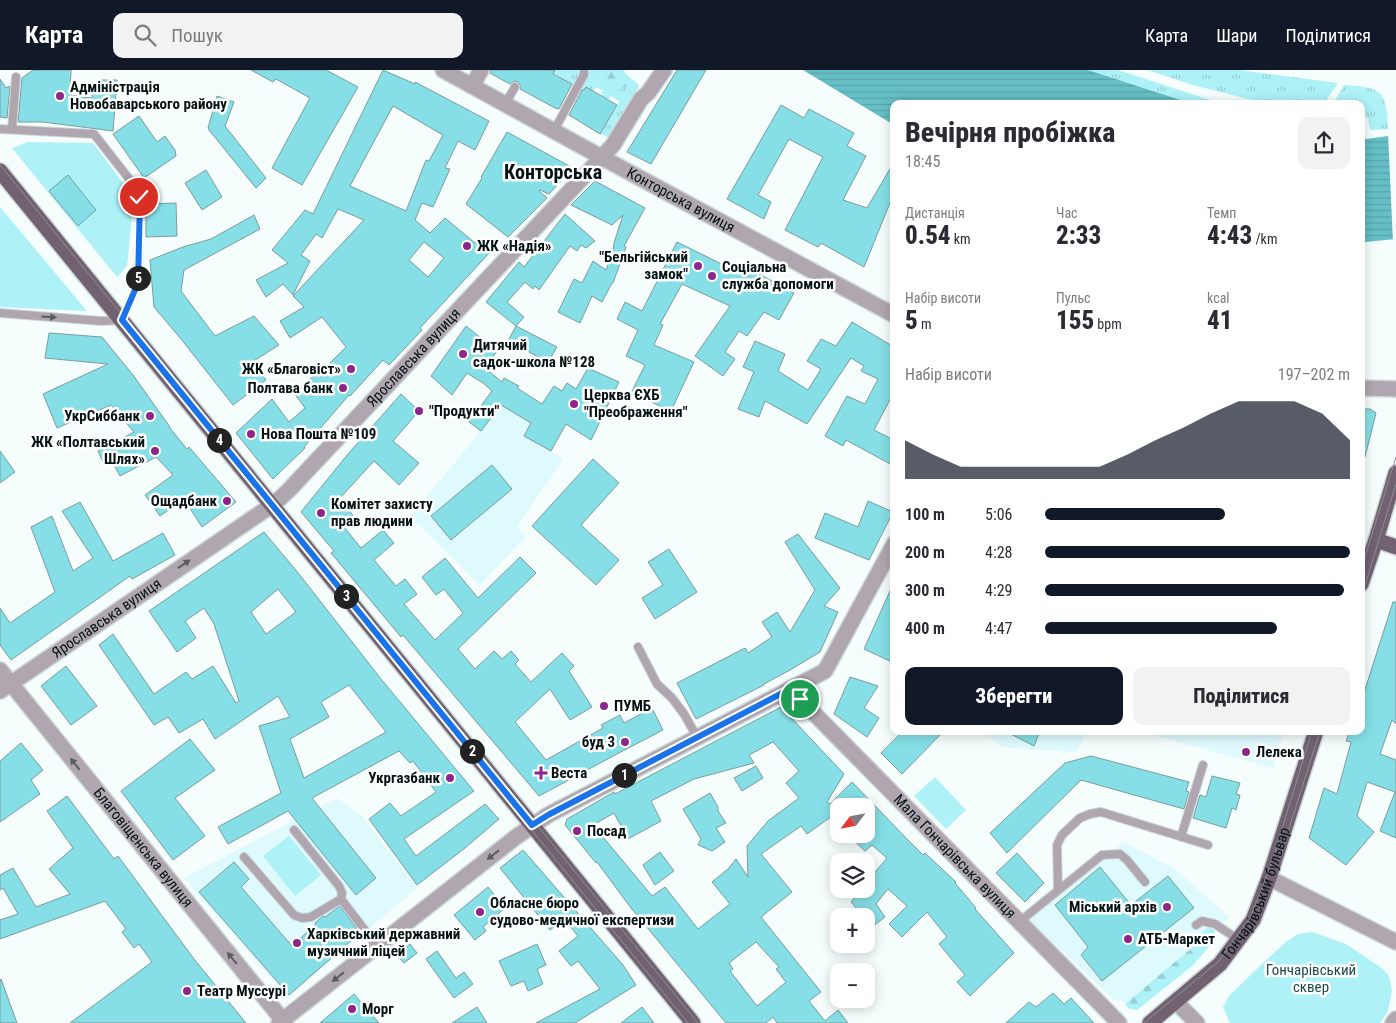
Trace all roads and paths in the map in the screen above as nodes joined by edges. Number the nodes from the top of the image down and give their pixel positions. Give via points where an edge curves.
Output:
1 (443, 70) edge
2 (481, 70) edge
3 (584, 70) edge
4 (664, 70) edge
5 (16, 77) dead end
6 (472, 86) junction
7 (515, 87) dead end
8 (506, 104) junction
9 (0, 128) edge
10 (12, 128) junction
11 (554, 131) junction
12 (602, 157) junction
13 (0, 171) edge
14 (0, 313) edge
15 (890, 313) edge
16 (122, 320) junction
17 (1365, 388) edge
18 (1396, 389) edge
19 (1396, 473) edge
20 (272, 505) junction
21 (1376, 540) junction
22 (1396, 547) edge
23 (890, 551) edge
24 (1365, 572) edge
25 (638, 646) dead end
26 (0, 670) edge
27 (5, 687) edge
28 (790, 689) junction
29 (1315, 735) edge
30 (697, 737) junction
31 (1202, 765) dead end
32 (532, 825) junction
33 (294, 830) dead end
34 (1181, 837) junction
35 (1208, 845) dead end
36 (244, 857) dead end
37 (1269, 878) junction
38 (1144, 882) dead end
39 (1058, 890) junction
40 (341, 898) junction
41 (1019, 922) junction
42 (1196, 925) dead end
43 (1239, 940) junction
44 (1396, 942) edge
45 (377, 946) junction
46 (1176, 1002) junction
47 (1396, 1018) edge
48 (282, 1022) edge
49 (693, 1023) edge
50 (1119, 1023) edge
51 (1150, 1023) edge
52 (1197, 1023) edge
53 (1393, 1023) edge

1 - 6 street, Конторська вулиця
2 - 6 street
3 - 11 lane
4 - 12 street, Ярославська вулиця
5 - 10 lane
6 - 8 street, Конторська вулиця
7 - 8 lane
8 - 11 street, Конторська вулиця
9 - 10 lane
10 - 16 lane via 94,134 134,185 140,199 138,283
11 - 12 street, Конторська вулиця
12 - 15 street, Конторська вулиця
12 - 20 street, Ярославська вулиця
13 - 16 main road
14 -> 16 lane
16 - 20 main road
17 - 18 street
19 - 21 main road
27 -> 20 street, Ярославська вулиця
20 - 32 main road
21 - 22 main road
21 - 24 main road
23 - 28 street via 826,671
25 - 30 lane via 657,684 672,698
26 - 27 street, Благовіщенська вулиця
48 -> 27 street, Благовіщенська вулиця
28 - 30 street
28 - 41 street, Мала Гончарівська вулиця
29 - 37 main road, Гончарівський бульвар
30 - 32 street
31 - 34 lane
32 -> 45 street
32 - 49 main road
33 - 40 lane via 339,886
34 - 35 lane
34 - 39 lane via 1101,812 1080,818 1062,835 1057,845
36 - 40 lane via 294,915 311,917
37 - 43 main road, Гончарівський бульвар via 1253,920
37 - 44 street
38 - 39 lane via 1120,854 1102,855
39 - 41 lane
40 - 45 lane
41 - 50 street, Мала Гончарівська вулиця
42 - 43 lane via 1202,921 1216,924
43 - 46 main road, Гончарівський бульвар via 1220,964
45 -> 48 street
46 - 51 main road, Гончарівський бульвар
46 - 52 street
47 - 53 street

